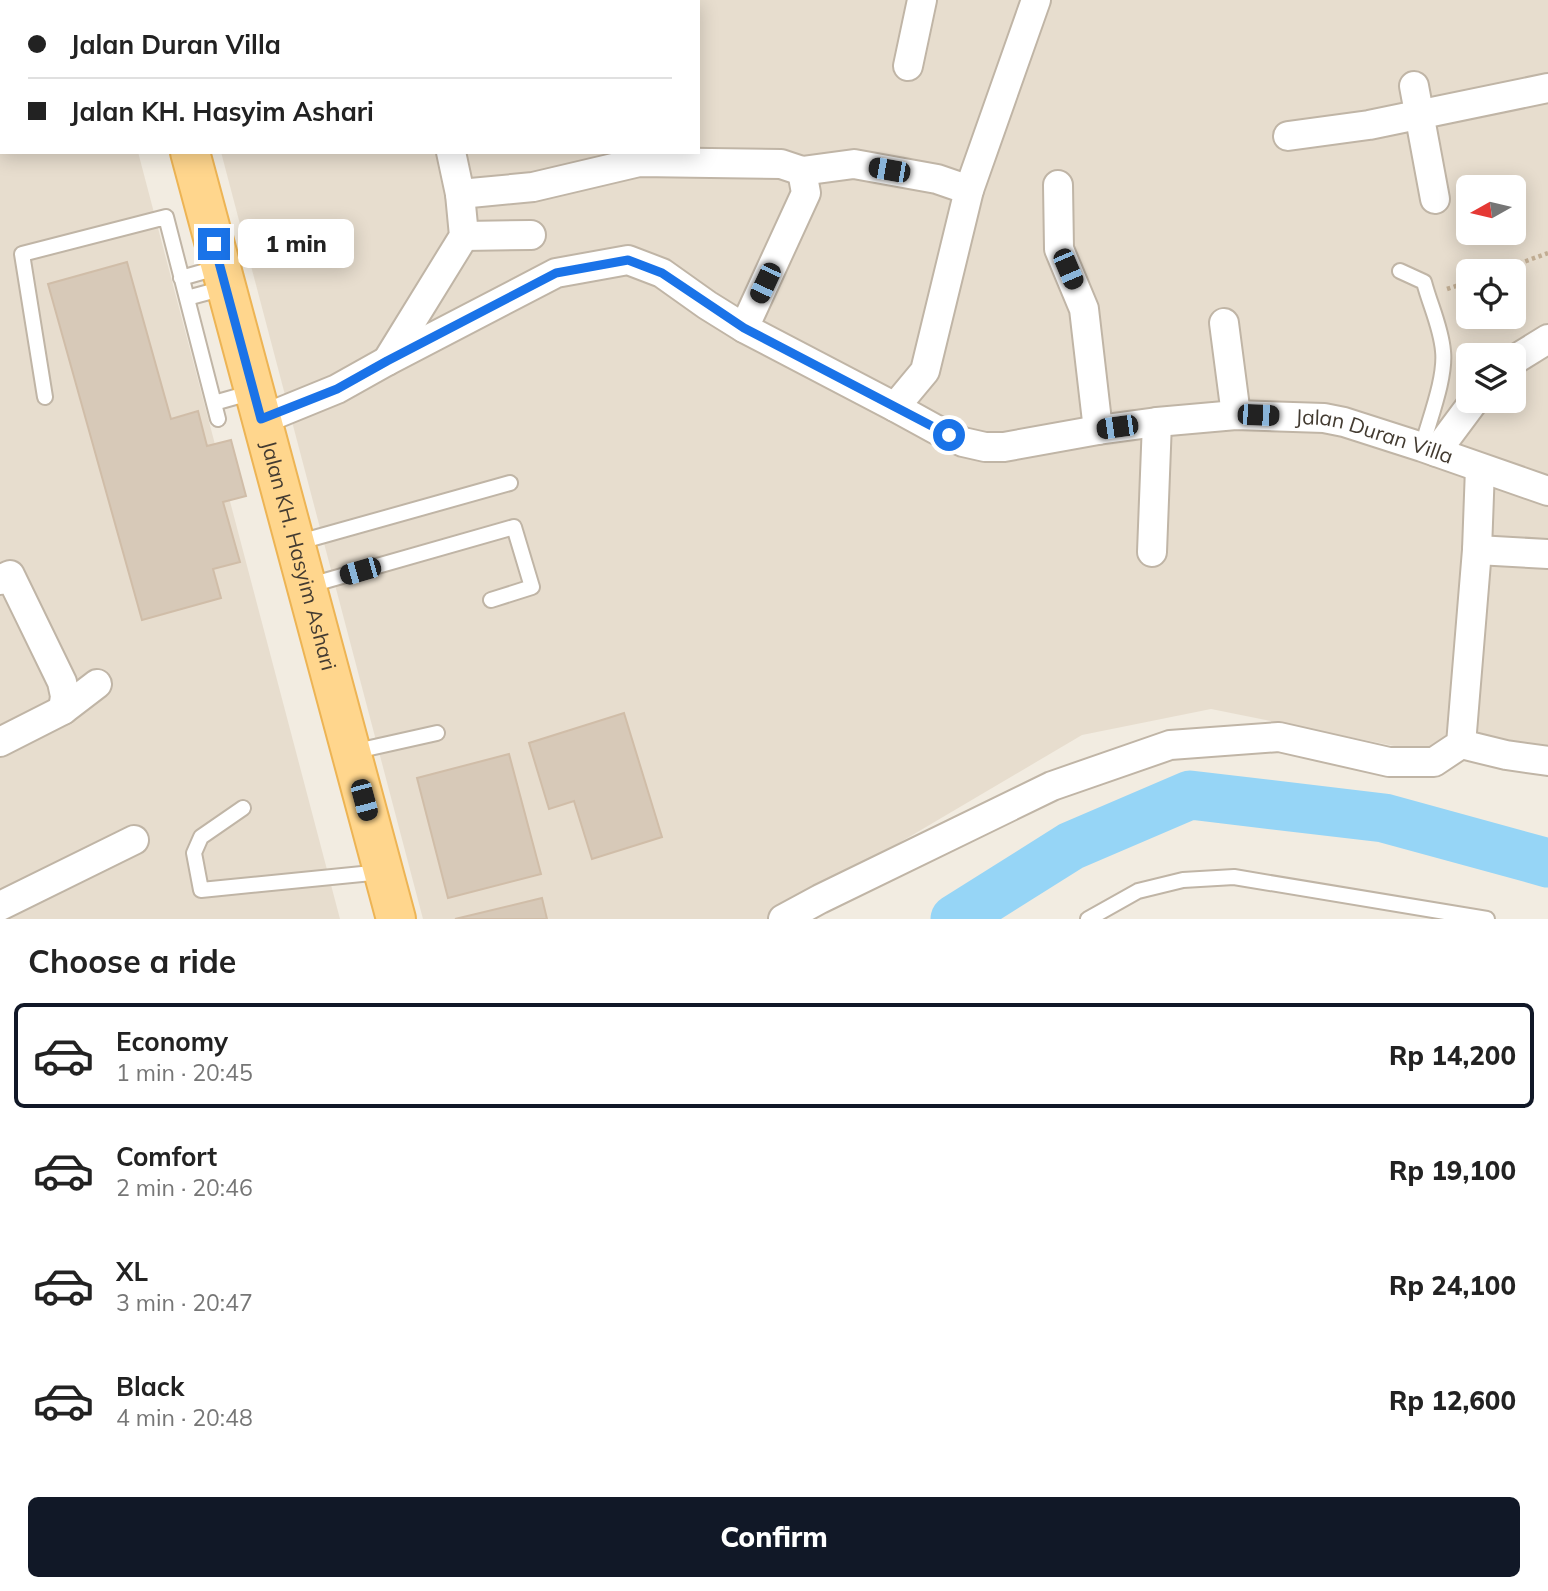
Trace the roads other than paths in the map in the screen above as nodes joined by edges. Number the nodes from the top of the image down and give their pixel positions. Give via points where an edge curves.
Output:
1 (922, 0) edge
2 (1036, 0) edge
3 (908, 66) dead end
4 (1414, 86) dead end
5 (1548, 88) edge
6 (1419, 114) junction
7 (1288, 136) dead end
8 (191, 154) edge
9 (451, 154) edge
10 (802, 172) junction
11 (1059, 185) dead end
12 (969, 190) junction
13 (460, 194) junction
14 (1435, 199) dead end
15 (531, 235) dead end
16 (464, 236) junction
17 (1400, 271) dead end
18 (223, 277) junction
19 (181, 278) junction
20 (187, 298) junction
21 (1224, 323) dead end
22 (744, 328) junction
23 (1548, 339) edge
24 (1526, 353) edge
25 (387, 361) junction
26 (45, 397) dead end
27 (214, 403) junction
28 (258, 406) junction
29 (895, 407) junction
30 (1463, 413) edge
31 (1236, 415) junction
32 (218, 419) dead end
33 (1157, 422) junction
34 (1098, 430) junction
35 (1429, 450) junction
36 (1480, 468) junction
37 (510, 483) dead end
38 (1546, 488) edge
39 (294, 543) junction
40 (1477, 550) junction
41 (1152, 552) dead end
42 (1548, 554) edge
43 (5, 578) edge
44 (306, 587) junction
45 (491, 600) dead end
46 (97, 684) dead end
47 (63, 710) junction
48 (437, 733) dead end
49 (0, 742) edge
50 (1461, 744) junction
51 (351, 752) junction
52 (1548, 761) edge
53 (243, 808) dead end
54 (134, 840) dead end
55 (383, 872) junction
56 (0, 906) edge
57 (396, 919) edge
58 (783, 919) edge
59 (1088, 919) edge
60 (1487, 919) edge

1 - 3 street
2 - 12 street
4 - 6 street
5 - 6 street
6 - 7 street
6 - 14 street
8 - 18 main road, Jalan KH. Hasyim Ashari
9 - 13 street
10 - 12 street via 853,164 937,179
10 - 13 street via 781,164 639,162 533,187
10 - 22 street via 806,193
11 - 34 street via 1059,249 1084,309
12 - 29 street via 925,371
13 - 16 street
15 - 16 street
16 - 25 street
17 - 35 lane via 1424,282 1443,351
18 - 19 lane
18 - 20 lane
18 - 28 main road, Jalan KH. Hasyim Ashari
19 - 20 lane
19 - 26 lane via 166,217 22,254
20 - 27 lane
21 - 31 street
22 - 25 street, Jalan Duran Villa via 662,273 628,260 556,273
22 - 29 street, Jalan Duran Villa
23 - 24 street
25 - 28 street, Jalan Duran Villa via 337,389
27 - 28 lane
27 - 32 lane
28 - 39 main road, Jalan KH. Hasyim Ashari
29 - 34 street, Jalan Duran Villa via 962,442 985,447
30 - 35 street
31 - 33 street, Jalan Duran Villa
31 - 35 street, Jalan Duran Villa via 1324,418
33 - 34 street, Jalan Duran Villa
33 - 41 street
35 - 36 street, Jalan Duran Villa
36 - 38 street, Jalan Duran Villa
36 - 40 street
37 - 39 lane
39 - 44 main road, Jalan KH. Hasyim Ashari
40 - 42 street
40 - 50 street
43 - 47 street via 62,682
44 - 45 lane via 514,527 532,587
44 - 51 main road, Jalan KH. Hasyim Ashari
46 - 47 street
47 - 49 street
48 - 51 lane
50 - 52 street
50 - 58 street via 1434,762 1389,762 1279,737 1170,745 1052,786
51 - 55 main road, Jalan KH. Hasyim Ashari
53 - 55 lane via 201,837 194,853 201,890
54 - 56 street
55 - 57 main road, Jalan KH. Hasyim Ashari
59 - 60 lane via 1138,891 1183,880 1234,877

